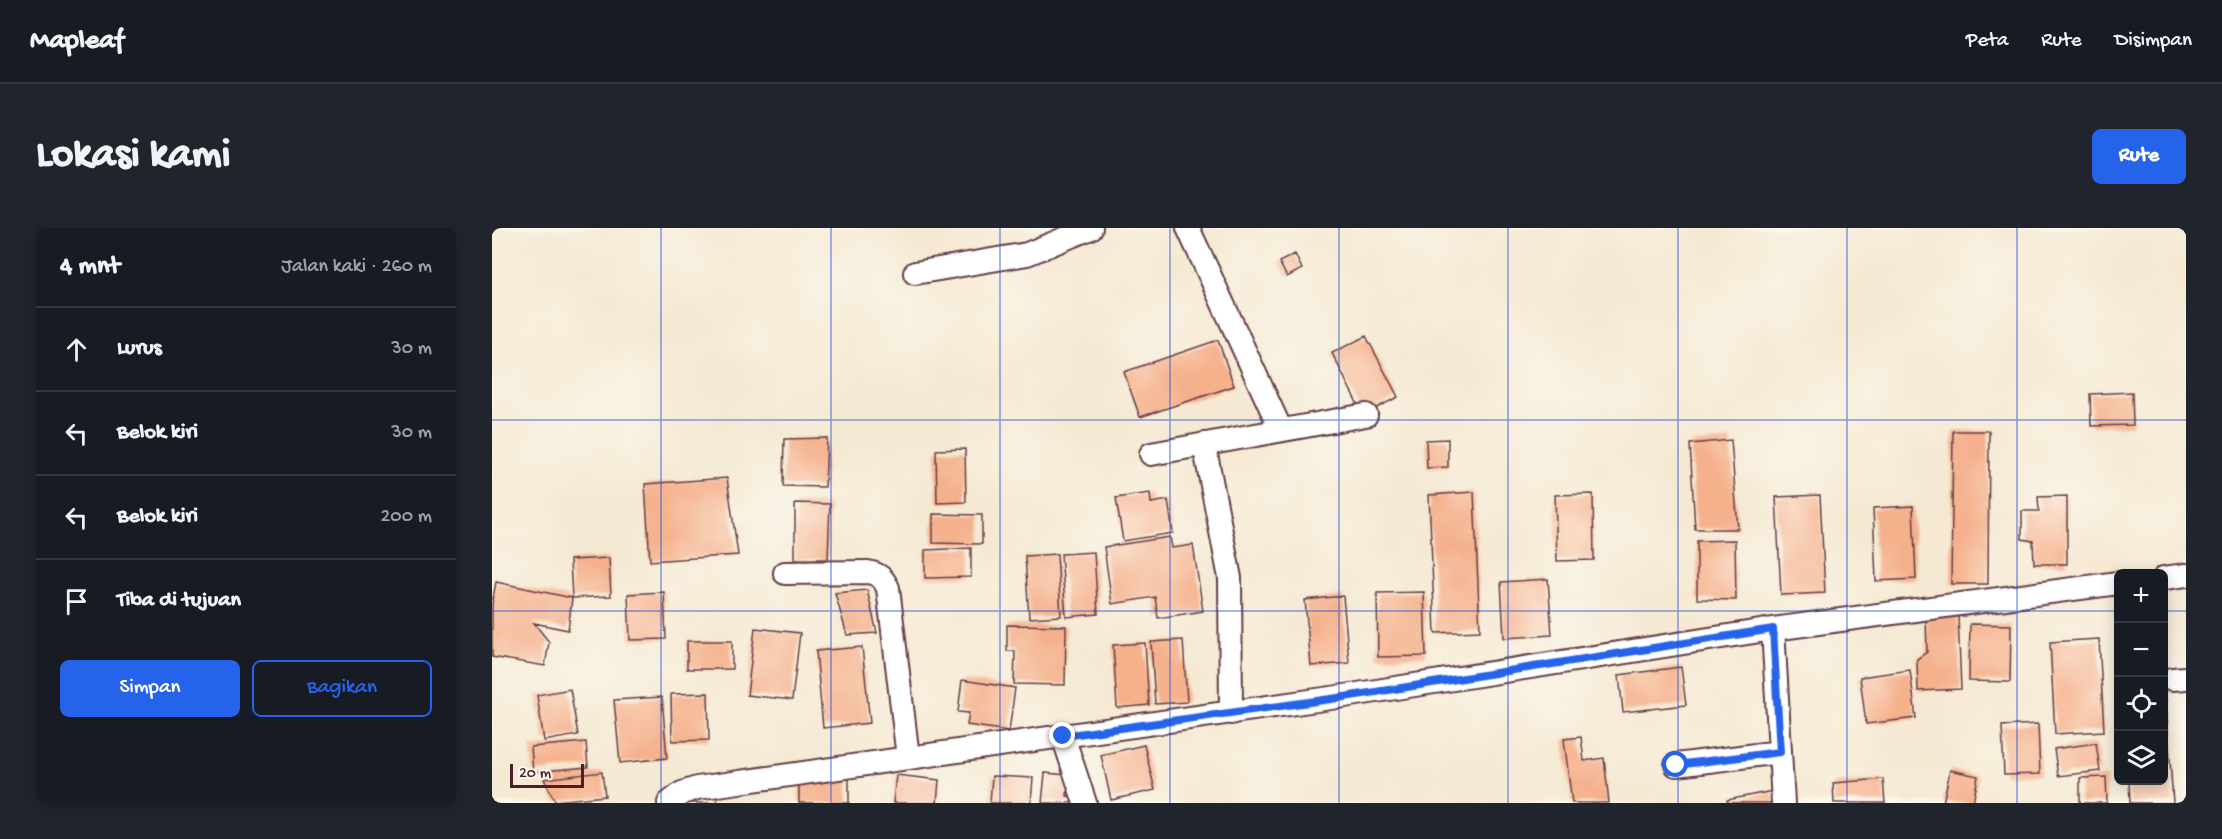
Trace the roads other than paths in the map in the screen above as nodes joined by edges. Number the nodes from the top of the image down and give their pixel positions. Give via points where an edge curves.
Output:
1 (1091, 228) edge
2 (1188, 228) edge
3 (915, 273) dead end
4 (1366, 415) dead end
5 (1281, 430) junction
6 (1204, 444) junction
7 (1151, 454) dead end
8 (785, 573) dead end
9 (2186, 574) edge
10 (2168, 577) edge
11 (2114, 585) edge
12 (1773, 629) junction
13 (1232, 713) junction
14 (1063, 736) junction
15 (1780, 752) junction
16 (908, 758) junction
17 (1676, 765) dead end
18 (669, 803) edge
19 (1084, 803) edge
20 (1783, 803) edge

1 - 3 street via 1026,254
2 - 5 street
4 - 5 street
5 - 6 street
6 - 7 street
6 - 13 street via 1230,578
8 - 16 street via 868,572 883,578 888,588
9 - 10 street
11 - 12 street
12 - 13 street
12 - 15 street
13 - 14 street
14 - 16 street
14 - 19 street
15 - 17 street
15 - 20 street
16 - 18 street via 691,789

